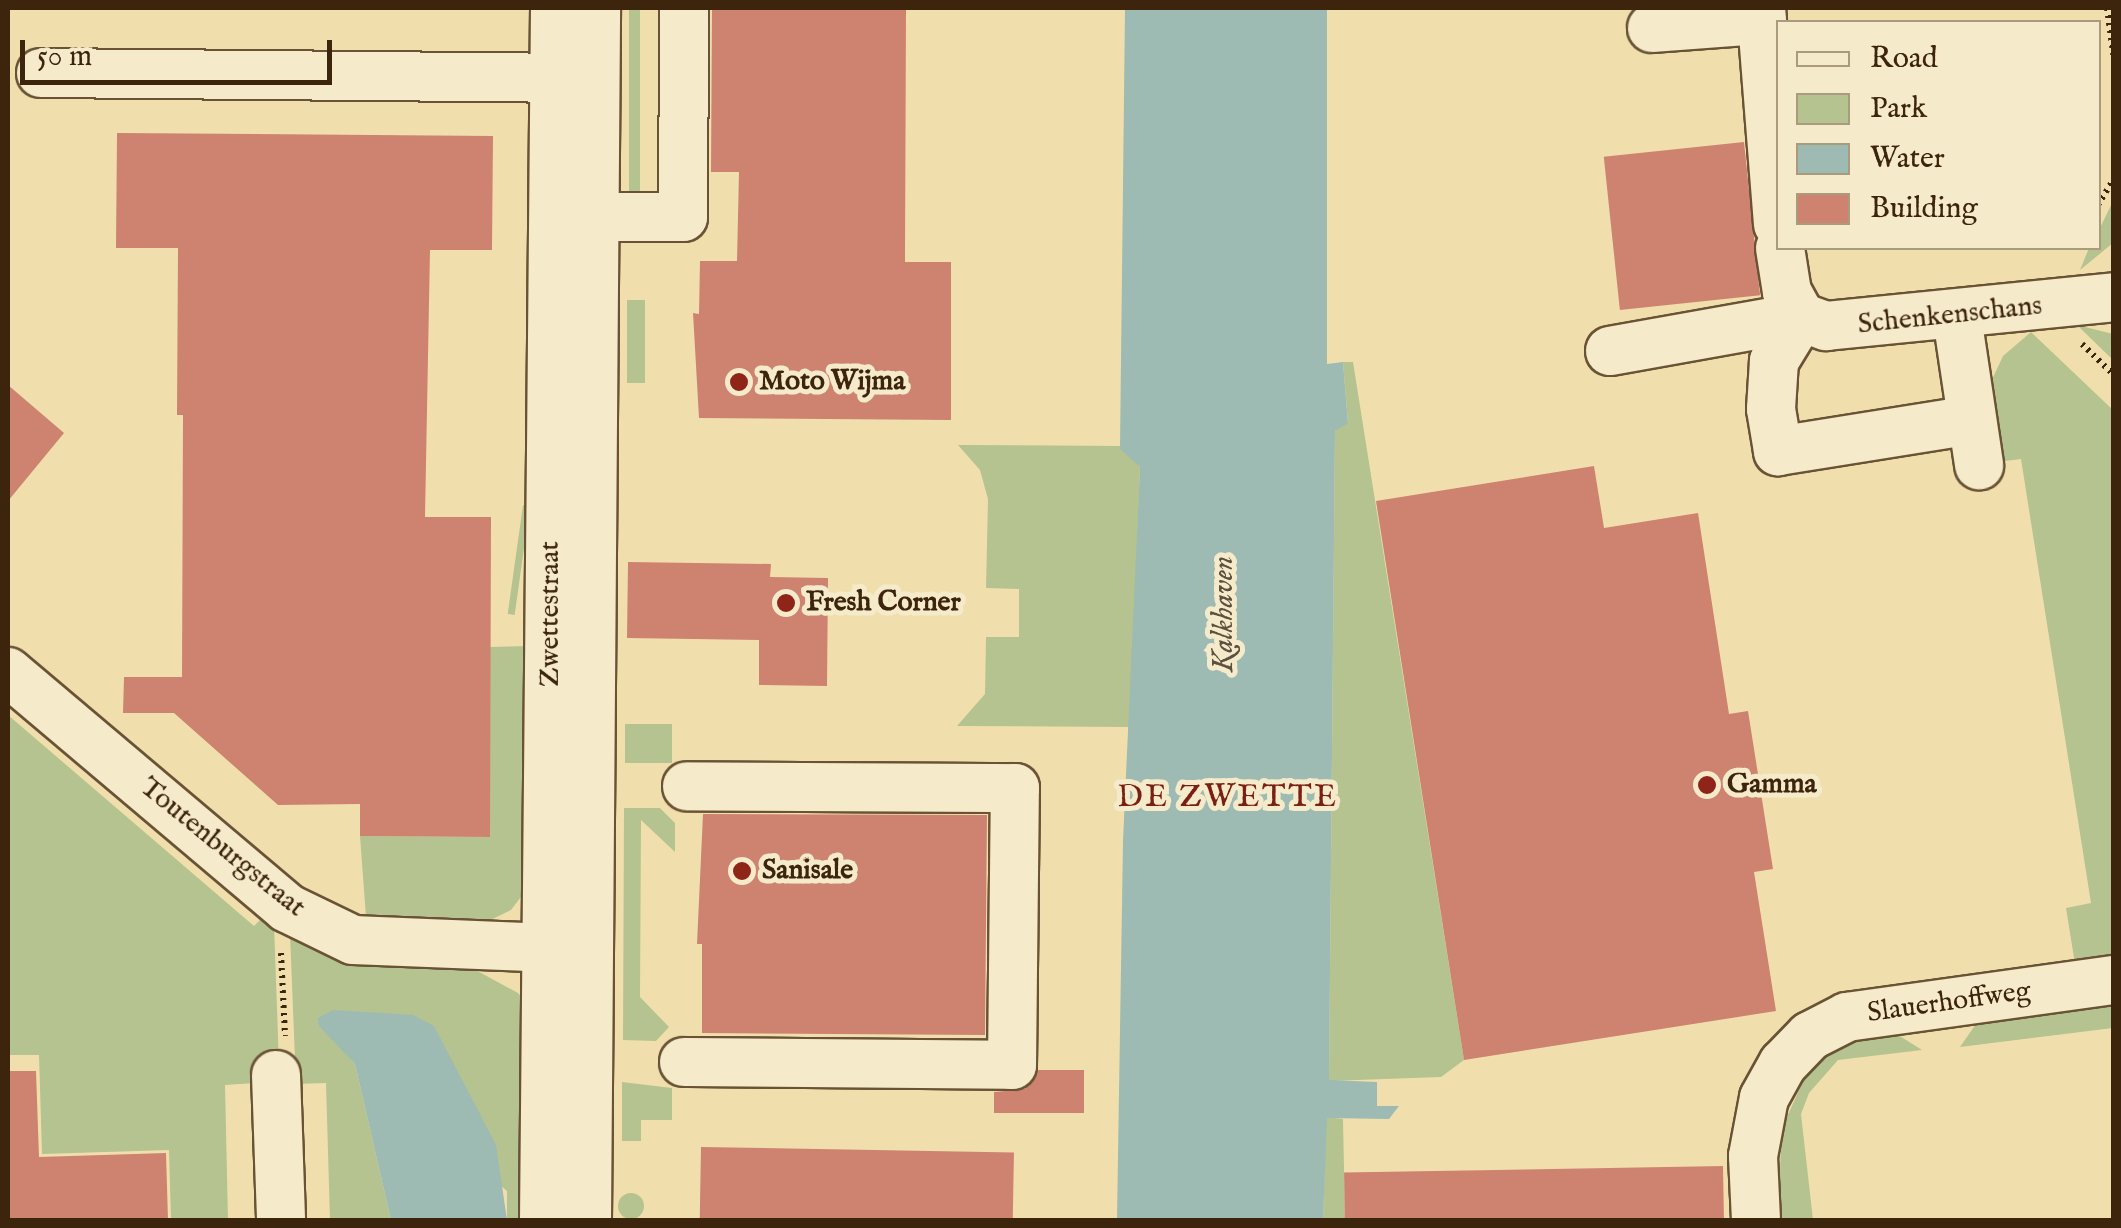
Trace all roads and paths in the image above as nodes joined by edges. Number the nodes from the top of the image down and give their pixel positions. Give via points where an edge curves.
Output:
1 (555, 8) edge
2 (596, 8) edge
3 (684, 8) edge
4 (2107, 8) edge
5 (1761, 14) edge
6 (1652, 28) dead end
7 (2114, 60) edge
8 (41, 72) dead end
9 (575, 78) junction
10 (2114, 178) edge
11 (1776, 199) edge
12 (2101, 200) edge
13 (574, 217) junction
14 (1780, 250) edge
15 (2114, 297) edge
16 (1802, 317) junction
17 (1957, 317) junction
18 (1610, 351) dead end
19 (8, 672) edge
20 (687, 786) dead end
21 (287, 908) junction
22 (569, 948) junction
23 (2114, 980) edge
24 (684, 1062) dead end
25 (276, 1075) joint
26 (281, 1220) edge
27 (544, 1220) edge
28 (588, 1220) edge
29 (1756, 1220) edge

1 - 9 street, Zwettestraat
2 - 9 street, Zwettestraat
3 - 13 street via 683,217
4 - 7 path
5 - 6 street
5 - 11 street
8 - 9 street
9 - 13 street, Zwettestraat
10 - 12 path
13 - 22 street, Zwettestraat
14 - 16 street via 1787,292
15 - 17 street, Schenkenschans
16 - 17 street, Schenkenschans via 1858,328
16 - 17 street via 1774,361 1770,409 1778,451 1976,442
16 - 18 street
19 - 21 street, Toutenburgstraat
20 - 24 street via 1015,788 1012,1065
21 - 22 street, Toutenburgstraat via 353,940
21 - 25 path via 280,933 286,1074
22 - 27 street, Zwettestraat
22 - 28 street, Zwettestraat
23 - 29 street, Slauerhoffweg via 1848,1017 1810,1036 1764,1098 1753,1156
25 - 26 street

